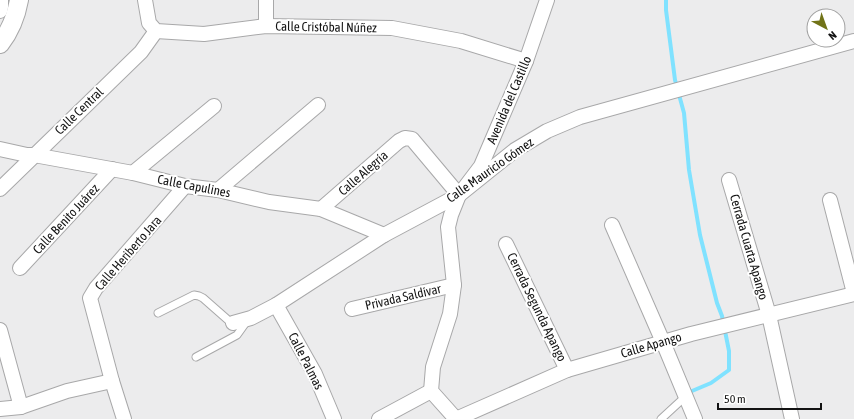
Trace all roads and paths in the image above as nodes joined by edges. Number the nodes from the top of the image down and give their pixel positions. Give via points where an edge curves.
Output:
1 (19, 0) edge
2 (145, 0) edge
3 (266, 0) edge
4 (547, 0) edge
5 (266, 26) junction
6 (156, 31) junction
7 (854, 41) edge
8 (0, 44) edge
9 (526, 61) junction
10 (318, 105) dead end
11 (214, 106) dead end
12 (0, 149) edge
13 (34, 155) junction
14 (112, 169) junction
15 (133, 173) junction
16 (729, 180) dead end
17 (185, 186) junction
18 (0, 189) edge
19 (218, 190) junction
20 (459, 195) junction
21 (830, 200) dead end
22 (321, 209) junction
23 (612, 225) dead end
24 (384, 235) junction
25 (506, 244) dead end
26 (20, 268) dead end
27 (454, 285) junction
28 (854, 294) edge
29 (276, 305) junction
30 (352, 309) dead end
31 (158, 313) dead end
32 (769, 315) junction
33 (250, 318) junction
34 (233, 323) joint
35 (0, 330) edge
36 (663, 342) junction
37 (196, 357) dead end
38 (567, 370) junction
39 (112, 381) junction
40 (431, 391) junction
41 (686, 396) junction
42 (22, 407) junction
43 (0, 409) edge
44 (124, 419) edge
45 (334, 419) edge
46 (379, 419) edge
47 (456, 419) edge
48 (661, 419) edge
49 (695, 419) edge
50 (792, 419) edge

1 - 8 street via 7,36
2 - 6 street via 149,23
3 - 5 street
4 - 9 street, Avenida del Castillo
5 - 6 street, Calle Cristóbal Núñez via 204,34
5 - 9 street, Calle Cristóbal Núñez via 392,28 460,41
6 - 13 street, Calle Central via 141,52
7 - 20 street, Calle Mauricio Gómez via 580,117 547,131 515,150
9 - 20 street, Avenida del Castillo via 482,166
10 - 19 street
11 - 15 street
12 - 13 street, Calle Capulines
13 - 14 street, Calle Capulines
13 - 18 street, Calle Central
14 - 15 street, Calle Capulines
14 - 26 street, Calle Benito Juárez
15 - 17 street, Calle Capulines
16 - 32 street, Cerrada Cuarta Apango
17 - 19 street, Calle Capulines
17 - 39 street, Calle Heriberto Jara via 90,298
19 - 22 street, Calle Capulines via 270,202
20 - 22 street, Calle Alegría via 412,139 405,138
20 - 24 street, Calle Mauricio Gómez
20 - 27 street, Avenida del Castillo via 448,227
21 - 28 street
22 - 24 street, Calle Capulines
23 - 36 street
24 - 29 street, Calle Mauricio Gómez
25 - 38 street, Cerrada Segunda Apango
27 - 30 street, Privada Saldívar
27 - 40 street, Avenida del Castillo via 450,314 433,367
28 - 32 street, Calle Apango
29 - 33 street, Calle Mauricio Gómez
29 - 45 street, Calle Palmas via 315,374
31 - 34 lane, Calle Mauricio Gómez via 194,295 203,298
32 - 36 street, Calle Apango
32 - 50 street, Cerrada Cuarta Apango
33 - 34 street, Calle Mauricio Gómez
33 - 37 lane via 237,335
35 - 42 street
36 - 38 street, Calle Apango
36 - 41 street
38 - 47 street, Calle Apango
39 - 42 street via 67,391
39 - 44 street, Calle Heriberto Jara
40 - 46 street
40 - 47 street
41 - 48 lane
41 - 49 street
42 - 43 street

